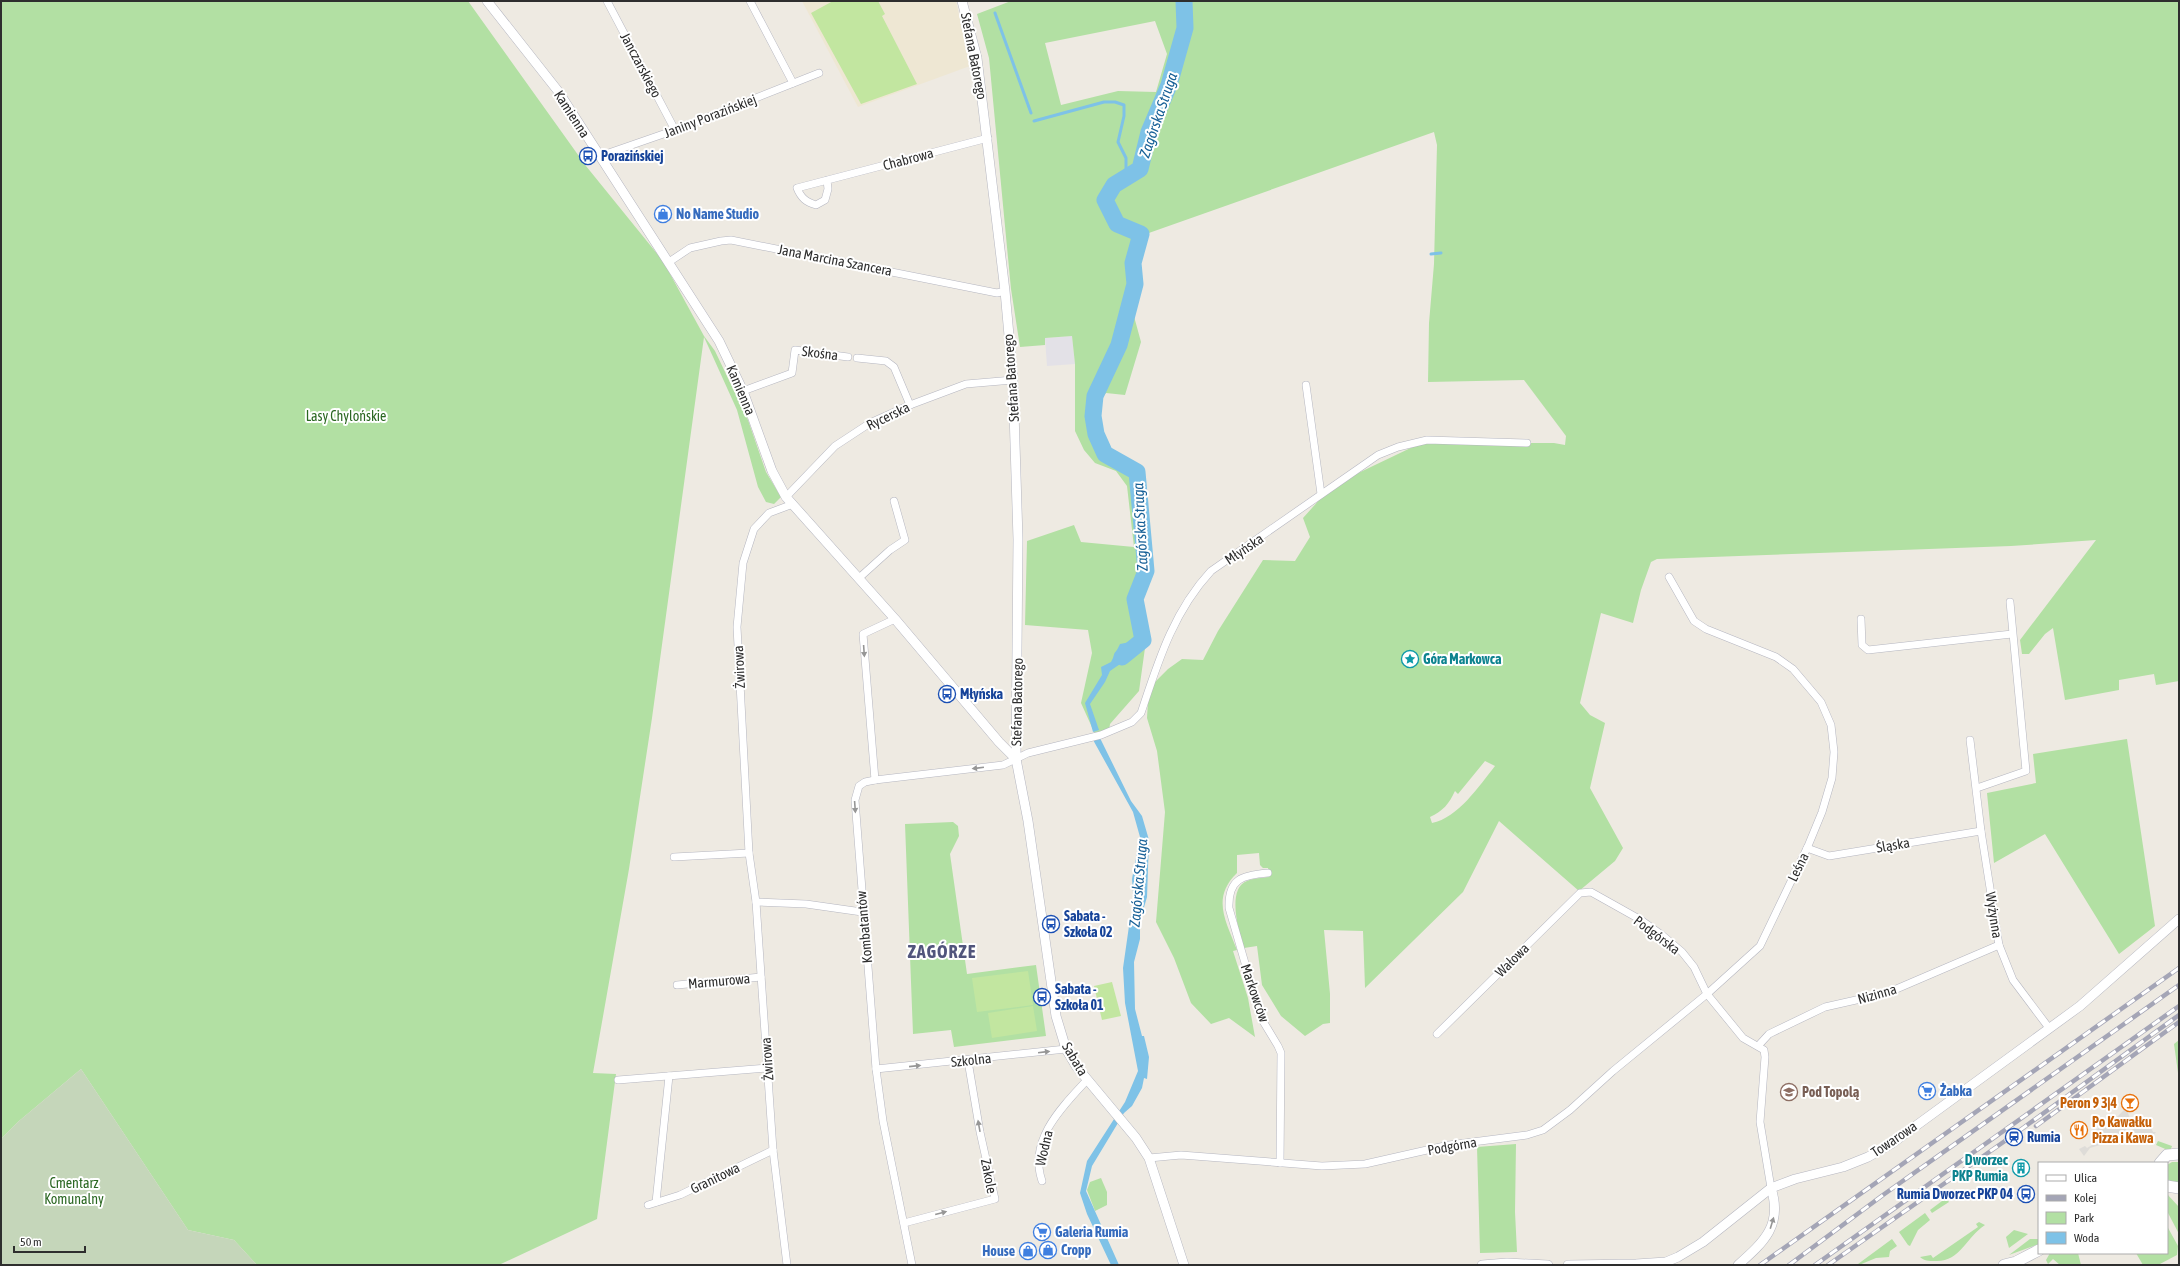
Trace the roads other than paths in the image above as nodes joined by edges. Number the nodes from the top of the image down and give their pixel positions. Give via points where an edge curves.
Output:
1 (487, 1) edge
2 (607, 1) edge
3 (750, 1) edge
4 (962, 1) edge
5 (819, 73) dead end
6 (793, 83) junction
7 (675, 130) junction
8 (988, 138) junction
9 (600, 156) junction
10 (827, 180) junction
11 (669, 262) junction
12 (1005, 291) junction
13 (848, 357) dead end
14 (857, 358) dead end
15 (1013, 380) junction
16 (1306, 385) dead end
17 (743, 391) junction
18 (910, 405) junction
19 (1527, 443) dead end
20 (1321, 494) junction
21 (786, 496) junction
22 (894, 501) dead end
23 (792, 504) junction
24 (1669, 577) dead end
25 (859, 578) junction
26 (2010, 602) dead end
27 (895, 619) junction
28 (1861, 619) dead end
29 (2012, 634) junction
30 (1970, 740) dead end
31 (1016, 759) junction
32 (875, 780) junction
33 (1977, 788) junction
34 (1981, 830) junction
35 (1806, 848) junction
36 (749, 853) junction
37 (674, 857) dead end
38 (1268, 873) dead end
39 (1591, 892) joint
40 (756, 902) junction
41 (862, 912) junction
42 (2179, 919) edge
43 (1999, 945) junction
44 (761, 977) junction
45 (677, 985) dead end
46 (1707, 994) junction
47 (2050, 1028) junction
48 (1437, 1034) dead end
49 (1758, 1046) junction
50 (1066, 1049) junction
51 (968, 1061) junction
52 (767, 1068) junction
53 (876, 1070) junction
54 (669, 1076) junction
55 (618, 1080) dead end
56 (1088, 1080) junction
57 (772, 1150) junction
58 (2179, 1154) edge
59 (1149, 1158) junction
60 (2161, 1162) edge
61 (1280, 1163) junction
62 (1042, 1181) dead end
63 (1771, 1188) junction
64 (656, 1202) junction
65 (648, 1205) dead end
66 (904, 1223) junction
67 (2038, 1251) edge
68 (787, 1265) edge
69 (912, 1265) edge
70 (1184, 1265) edge
71 (1482, 1265) edge
72 (1548, 1265) edge
73 (1568, 1265) edge
74 (1738, 1265) edge
75 (2004, 1265) edge

1 - 9 street, Kamienna via 558,91
2 - 7 street, Janczarskiego
3 - 6 street
4 - 8 street, Stefana Batorego via 977,58
5 - 6 street, Janiny Porazińskiej
6 - 7 street, Janiny Porazińskiej
7 - 9 street, Janiny Porazińskiej
8 - 10 street, Chabrowa
8 - 12 street, Stefana Batorego
9 - 11 street, Kamienna
10 - 10 street, Chabrowa via 797,188 800,196 806,202 816,205 825,200
11 - 12 street, Jana Marcina Szancera via 690,248 731,240 997,293
11 - 17 street, Kamienna via 719,341
12 - 15 street, Stefana Batorego
13 - 17 street, Skośna via 795,350 792,373
14 - 18 street, Skośna via 886,361 894,367
15 - 18 street, Rycerska via 966,384
15 - 31 street, Stefana Batorego via 1018,539
16 - 20 street
17 - 21 street, Kamienna via 772,470
18 - 21 street, Rycerska via 870,423 835,446
19 - 20 street, Młyńska via 1427,440 1412,443 1378,455
20 - 31 street, Młyńska via 1211,571 1203,580 1168,637 1141,713 1132,722 1090,738 1028,753
21 - 23 street, Kamienna
22 - 25 street via 905,540
23 - 25 street, Kamienna
23 - 36 street, Żwirowa via 768,513 754,529 748,544 741,580 737,627
24 - 35 street, Leśna via 1694,621 1706,629 1776,656 1793,669 1820,702 1831,725 1834,752 1832,778 1822,812
25 - 27 street, Kamienna
26 - 29 street
27 - 31 street, Kamienna
27 -> 32 street via 863,634
28 - 29 street via 1862,644 1868,650
29 - 33 street via 2026,771
30 - 33 street, Wyżynna
31 -> 32 street, Młyńska via 1003,765
31 - 50 street, Sabata via 1028,822 1056,1016
32 -> 41 street, Kombatantów via 859,786 855,800
33 - 34 street, Wyżynna
34 - 35 street, Śląska via 1829,856
34 - 43 street, Wyżynna
35 - 46 street, Leśna via 1760,946
36 - 37 street
36 - 40 street, Żwirowa
38 - 61 street, Markowców via 1248,874 1239,879 1230,890 1229,908 1261,1018 1281,1053
39 - 46 street, Podgórska via 1641,920 1682,952 1694,967
39 - 48 street, Wałowa via 1580,893
40 - 41 street via 806,904
40 - 44 street, Żwirowa
41 - 53 street, Kombatantów
42 - 47 street, Towarowa
43 - 47 street, Wyżynna via 2013,980
43 - 49 street, Nizinna via 1887,993 1826,1007 1769,1034
44 - 45 street, Marmurowa
44 - 52 street, Żwirowa
46 - 49 street via 1743,1038
46 - 61 street, Podgórna via 1543,1130 1527,1135 1450,1145 1365,1164 1322,1166
47 - 63 street, Towarowa via 1891,1144 1842,1167
49 - 63 street via 1764,1050 1766,1057 1760,1122
51 -> 50 street, Szkolna
50 - 56 street, Sabata
53 -> 51 street, Szkolna
66 -> 51 street, Zakole via 995,1199
52 - 54 street
52 - 57 street, Żwirowa
53 - 66 street, Kombatantów via 883,1121
54 - 55 street
54 - 64 street
56 - 59 street, Sabata via 1136,1138
56 - 62 street, Wodna via 1056,1114 1046,1130 1037,1167
57 - 64 street, Granitowa via 680,1195
57 - 68 street, Żwirowa
58 - 60 main road via 2167,1156
59 - 61 street, Podgórna via 1181,1155
59 - 70 street, Sabata
63 - 73 street, Towarowa via 1703,1242 1666,1262
74 -> 63 street via 1764,1241 1770,1230 1775,1204
64 - 65 street, Granitowa
66 - 69 street, Kombatantów
67 - 75 main road
71 - 72 street

